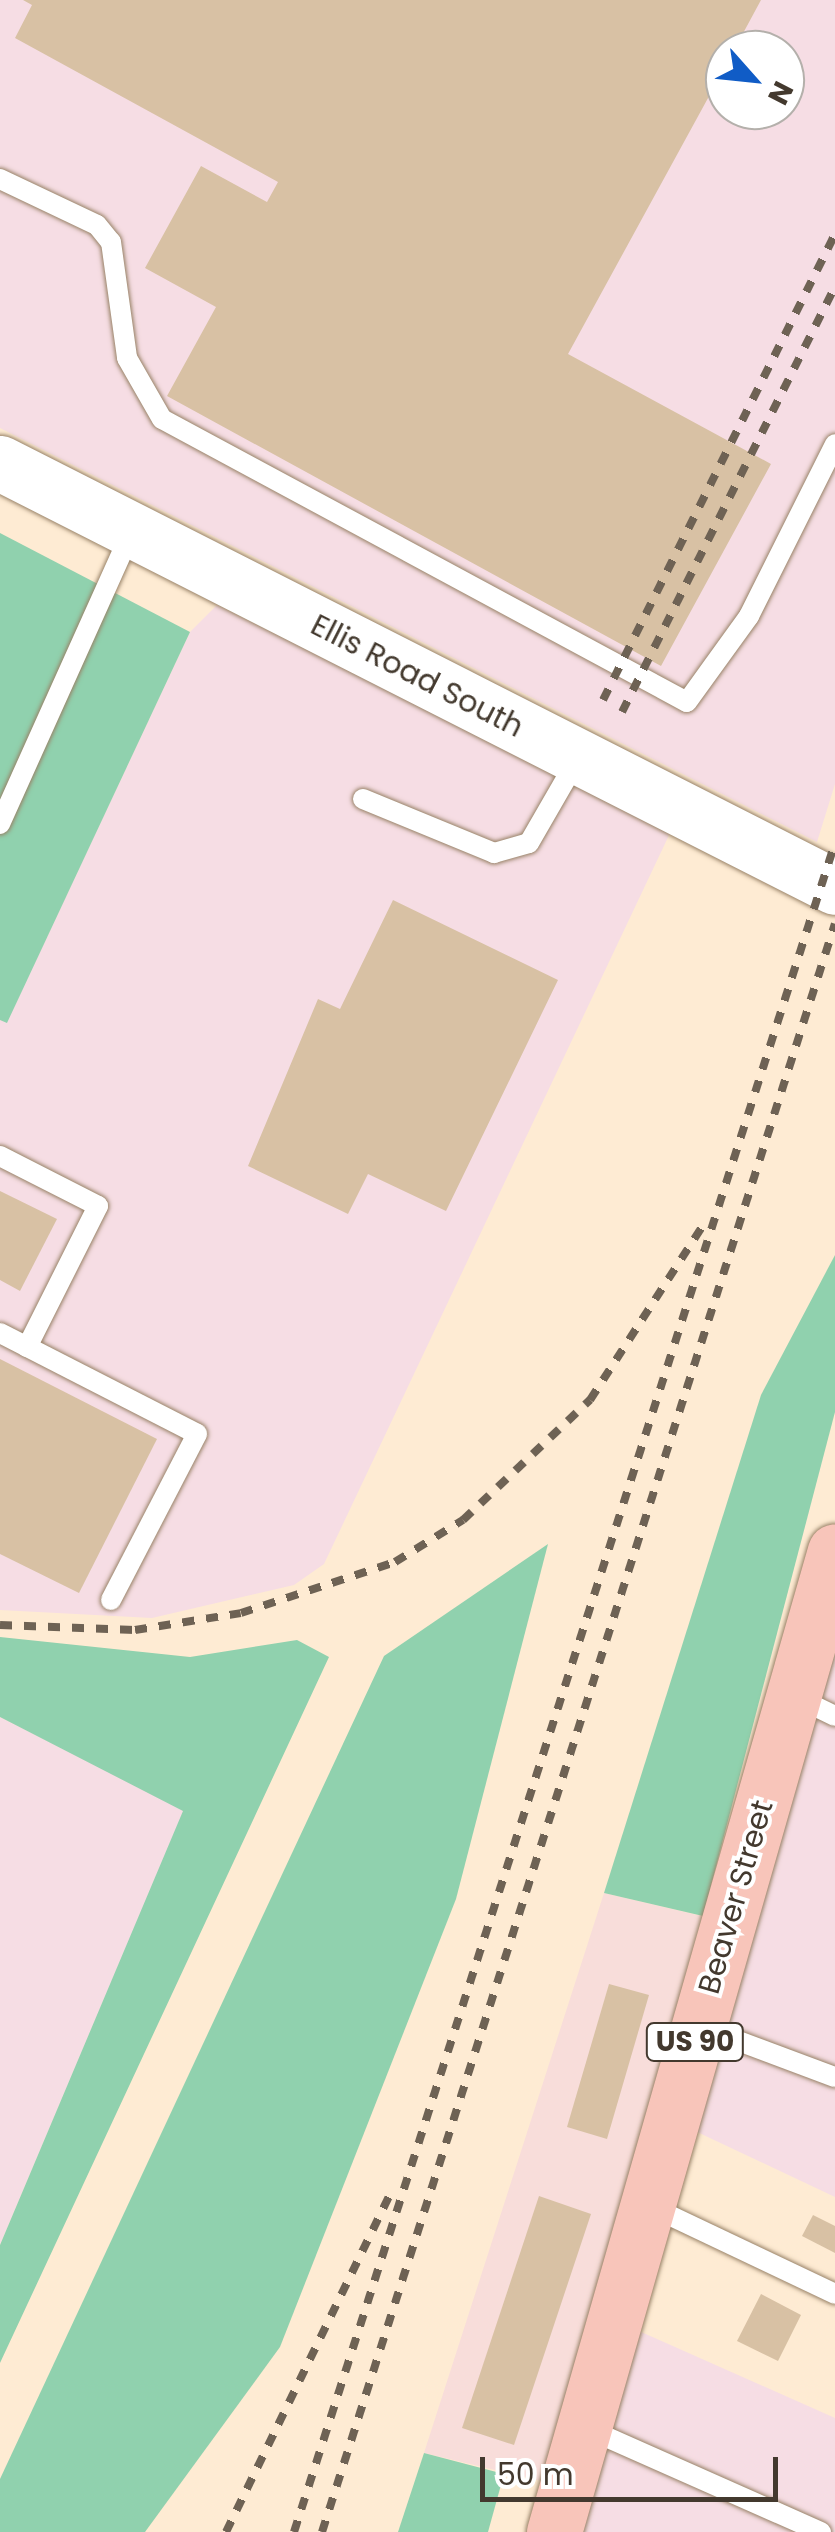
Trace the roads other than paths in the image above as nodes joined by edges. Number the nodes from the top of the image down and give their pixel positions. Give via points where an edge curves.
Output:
1 (0, 178) edge
2 (835, 444) edge
3 (0, 463) edge
4 (132, 530) junction
5 (578, 758) junction
6 (363, 799) dead end
7 (0, 824) edge
8 (835, 887) edge
9 (0, 1156) edge
10 (0, 1333) edge
11 (27, 1347) junction
12 (830, 1584) edge
13 (111, 1600) dead end
14 (814, 1706) edge
15 (699, 2027) junction
16 (835, 2077) edge
17 (648, 2205) junction
18 (835, 2294) edge
19 (584, 2427) junction
20 (554, 2532) edge
21 (821, 2532) edge

1 - 2 lane via 96,225 111,242 127,358 162,420 687,702 750,616
3 - 4 street, Ellis Road South
4 - 5 street, Ellis Road South
4 - 7 lane
5 - 6 lane via 529,843 494,853
5 - 8 street, Ellis Road South
9 - 11 lane via 98,1206
10 - 11 lane
11 - 13 lane via 197,1434
12 - 14 main road, Beaver Street / US 90
14 - 15 main road, Beaver Street / US 90
15 - 16 lane
15 - 17 main road, Beaver Street / US 90
17 - 18 lane
17 - 19 main road, Beaver Street / US 90
19 - 20 main road, Beaver Street / US 90
19 - 21 lane

